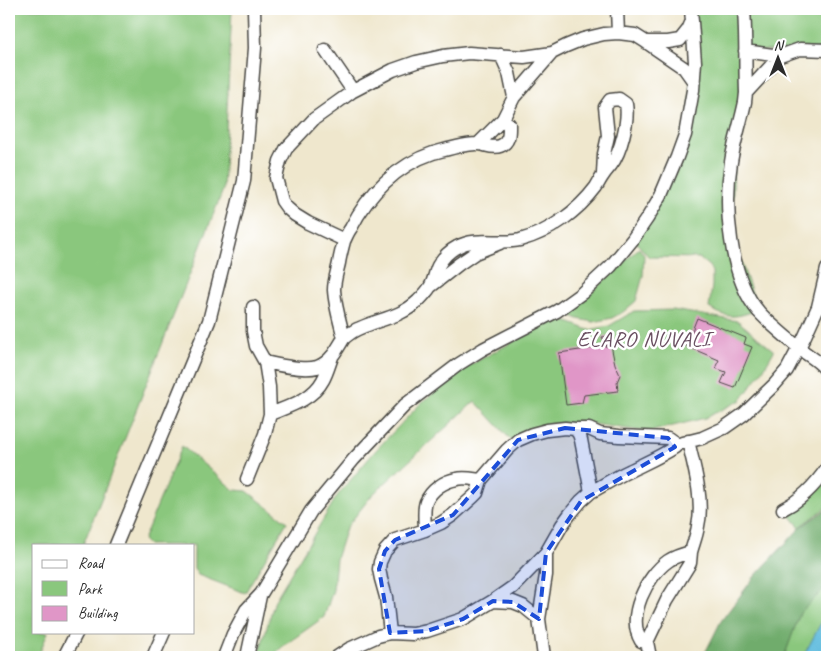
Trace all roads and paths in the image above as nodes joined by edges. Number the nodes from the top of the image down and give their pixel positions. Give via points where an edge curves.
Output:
1 (254, 9) edge
2 (617, 9) edge
3 (744, 9) edge
4 (692, 14) edge
5 (618, 33) junction
6 (646, 42) junction
7 (325, 50) dead end
8 (827, 50) edge
9 (744, 51) junction
10 (552, 53) junction
11 (501, 55) junction
12 (780, 56) junction
13 (694, 82) junction
14 (353, 92) junction
15 (746, 93) junction
16 (514, 97) junction
17 (503, 119) junction
18 (478, 144) junction
19 (603, 174) junction
20 (344, 240) junction
21 (827, 269) edge
22 (253, 307) dead end
23 (344, 338) junction
24 (799, 348) junction
25 (333, 355) junction
26 (265, 362) junction
27 (827, 371) edge
28 (270, 414) junction
29 (575, 429) junction
30 (688, 441) junction
31 (675, 444) junction
32 (827, 468) edge
33 (247, 479) dead end
34 (481, 480) junction
35 (591, 492) junction
36 (783, 509) dead end
37 (425, 530) junction
38 (116, 544) edge
39 (691, 552) junction
40 (546, 553) junction
41 (261, 594) junction
42 (493, 601) junction
43 (539, 619) junction
44 (390, 633) junction
45 (76, 634) edge
46 (163, 634) edge
47 (647, 642) junction
48 (64, 657) edge
49 (153, 657) edge
50 (224, 657) edge
51 (247, 657) edge
52 (337, 657) edge
53 (544, 657) edge
54 (650, 657) edge

1 - 38 street via 255,48 244,181 209,321
2 - 5 street
3 - 9 street
4 - 6 street via 688,30 680,40
4 - 13 street
5 - 6 street via 634,35
5 - 10 street via 583,39
6 - 13 street via 684,68
7 - 14 street
8 - 12 street via 800,49
9 - 12 street
9 - 15 street
10 - 11 street via 524,57
10 - 16 street
11 - 14 street via 469,53 416,62 393,70
11 - 16 street
12 - 15 street
13 - 41 street via 685,135 661,195 611,266 557,311 483,349 406,405 354,459 311,511
14 - 20 street via 314,119 290,145 280,161 276,178 287,208 308,223
15 - 24 street via 731,161 728,204 736,264 747,294 758,310
16 - 17 street
17 - 18 street
17 - 18 street via 509,124 510,136 505,143 498,147
18 - 20 street via 432,154 408,165 384,182 367,202
19 - 19 street via 608,136 605,107 610,100 619,99 626,104 628,113 619,152
19 - 23 street via 579,206 562,220 519,240 502,242 475,253 431,286 408,309 358,328
20 - 23 street via 334,288
21 - 24 street via 818,307
22 - 26 street via 256,346
23 - 25 street
24 - 27 street
24 - 30 street via 787,370 744,414 724,428
25 - 26 street via 317,367 298,368
25 - 28 street via 323,380 308,397
26 - 28 street
28 - 33 street
29 - 31 street via 619,436 668,438
29 - 34 street via 548,430 518,440
29 - 35 street via 580,434
30 - 31 street
30 - 39 street via 699,507 699,525
31 - 35 street via 666,454
32 - 36 street via 799,499
34 - 37 street via 476,493 453,515
34 - 37 street via 458,478 437,488 426,503
35 - 40 street via 570,514
37 - 44 street via 395,540 385,550 380,562
39 - 47 street via 690,563 667,600
39 - 47 street via 668,561 647,584 638,606 636,627 641,641
40 - 42 street via 513,587
40 - 43 street
41 - 50 street via 246,610
41 - 51 street
42 - 43 street via 513,602
42 - 44 street via 463,619 428,631
43 - 53 street
44 - 52 street
45 - 48 street
46 - 49 street
47 - 54 street

